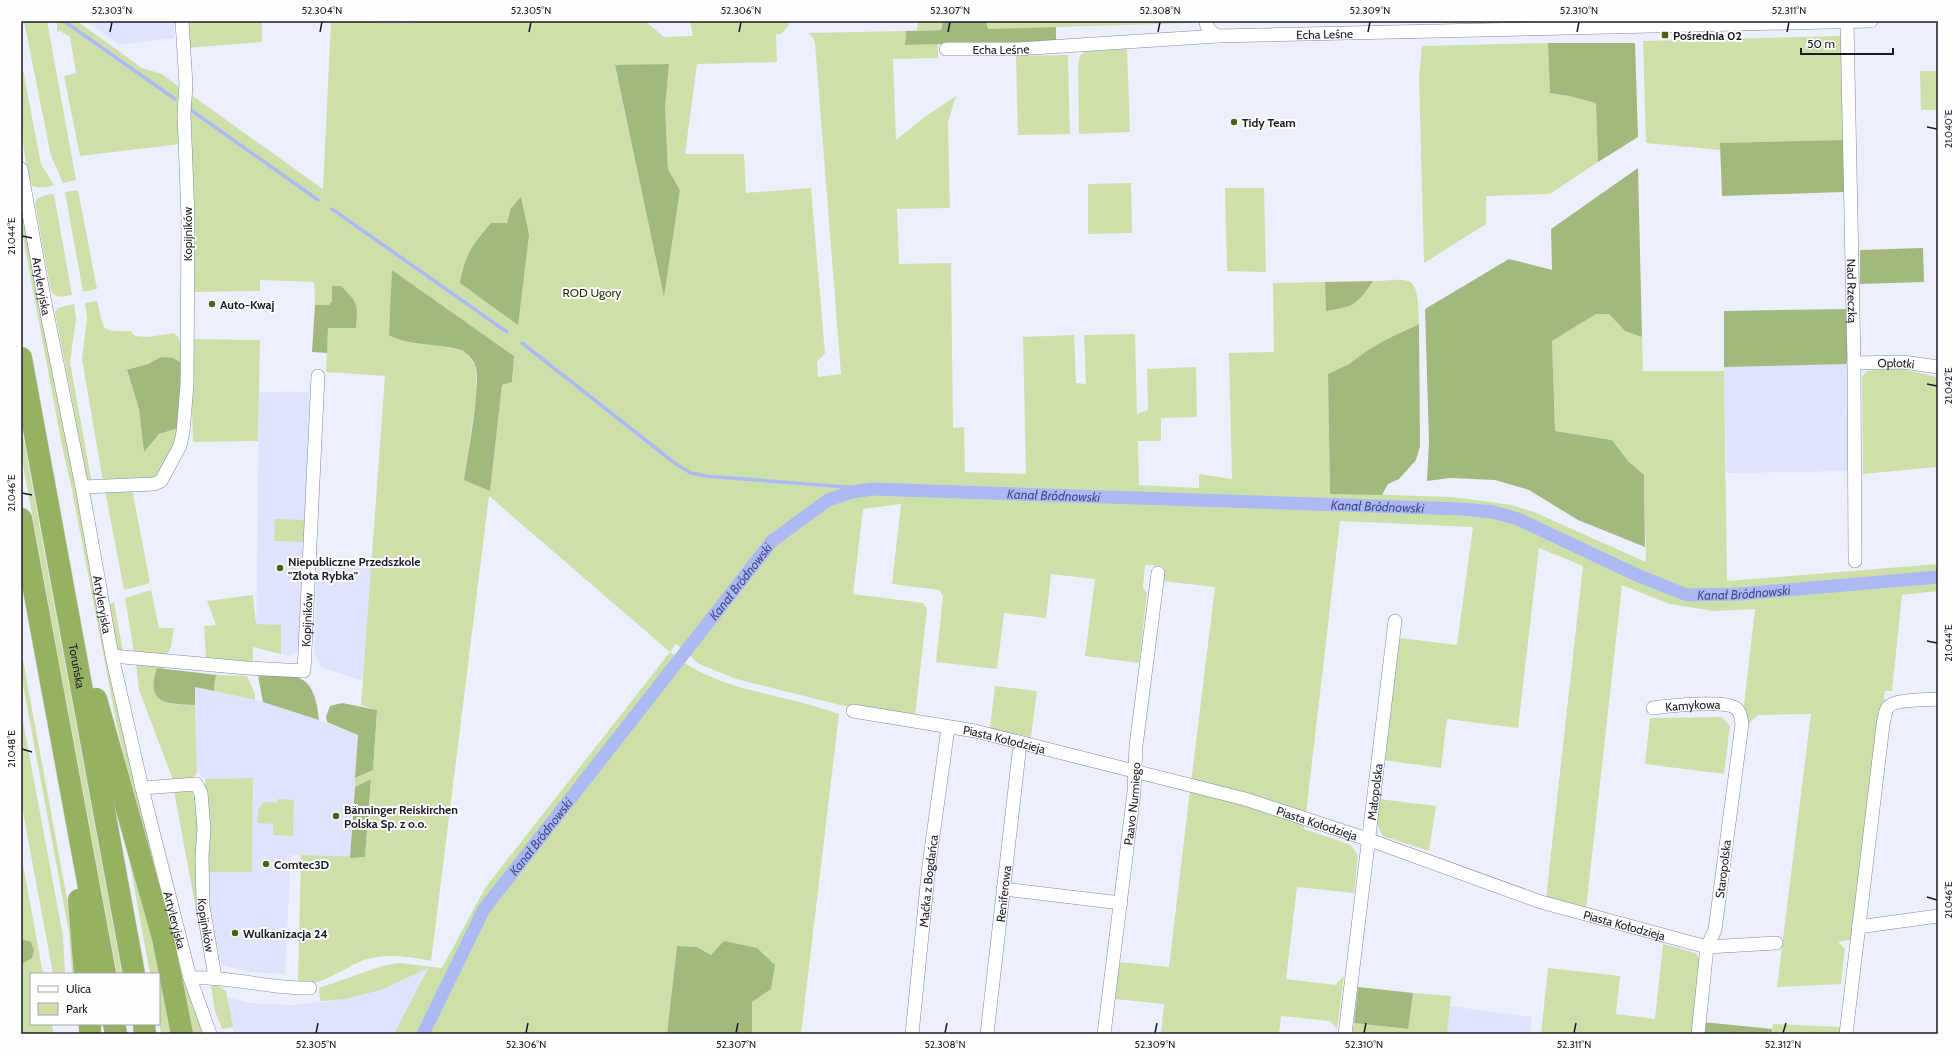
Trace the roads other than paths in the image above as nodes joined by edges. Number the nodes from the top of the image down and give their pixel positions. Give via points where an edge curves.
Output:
1 (182, 21) edge
2 (1206, 21) edge
3 (1871, 21) edge
4 (1846, 22) edge
5 (1612, 24) edge
6 (1218, 36) junction
7 (946, 49) dead end
8 (21, 169) edge
9 (21, 358) edge
10 (1854, 363) junction
11 (1938, 367) edge
12 (318, 376) dead end
13 (82, 487) junction
14 (21, 519) edge
15 (58, 561) junction
16 (1855, 561) dead end
17 (1158, 573) dead end
18 (1395, 621) dead end
19 (112, 656) junction
20 (1938, 699) edge
21 (1732, 705) joint
22 (1654, 708) dead end
23 (853, 712) dead end
24 (948, 728) junction
25 (1019, 753) dead end
26 (66, 761) junction
27 (1134, 771) junction
28 (142, 788) junction
29 (1368, 839) junction
30 (1003, 889) junction
31 (1121, 904) junction
32 (1938, 916) edge
33 (1858, 927) junction
34 (1776, 943) dead end
35 (1707, 947) junction
36 (86, 973) edge
37 (105, 973) edge
38 (134, 973) edge
39 (215, 977) junction
40 (190, 978) junction
41 (310, 988) dead end
42 (182, 1034) edge
43 (210, 1034) edge
44 (912, 1034) edge
45 (987, 1034) edge
46 (1104, 1034) edge
47 (1345, 1034) edge
48 (1698, 1034) edge
49 (1846, 1034) edge

1 - 13 street, Kopijników via 186,85 184,120 187,163 188,303 187,385 180,446 161,480 154,484
2 - 6 street via 1206,26
3 - 4 street, Echa Leśne
4 - 5 street, Echa Leśne
4 - 10 street, Nad Rzeczką
5 - 6 street, Echa Leśne
6 - 7 street, Echa Leśne via 1018,49
8 - 13 street, Artyleryjska
9 - 15 highway, Toruńska
10 - 11 street, Opłotki via 1903,362
10 - 16 street, Nad Rzeczką
12 - 19 street, Kopijników via 304,671
13 - 19 street, Artyleryjska
14 - 26 highway
15 - 38 highway, Toruńska
15 - 42 highway via 156,911
17 - 27 street, Paavo Nurmiego
18 - 29 street, Małopolska
19 - 28 street, Artyleryjska
20 - 33 street via 1904,701 1891,704 1887,708
21 - 22 street, Kamykowa via 1694,704
21 - 35 street, Staropolska via 1739,711 1742,724 1716,930
23 - 24 street, Piasta Kołodzieja via 901,718
24 - 27 street, Piasta Kołodzieja via 975,731
24 - 44 street, Maćka z Bogdańca via 929,865
25 - 30 street, Reniferowa
26 - 36 highway
26 - 37 highway
27 - 29 street, Piasta Kołodzieja via 1245,800
27 - 31 street, Paavo Nurmiego via 1134,792
28 - 39 street, Kopijników via 196,784 201,793 204,829 203,906
28 - 40 street, Artyleryjska
29 - 35 street, Piasta Kołodzieja via 1541,902
29 - 47 street, Małopolska
30 - 31 street
30 - 45 street, Reniferowa
31 - 46 street, Paavo Nurmiego
32 - 33 street
33 - 49 street
34 - 35 street, Piasta Kołodzieja
35 - 48 street, Staropolska
39 - 40 street
39 - 41 street via 292,988
40 - 43 street, Artyleryjska

